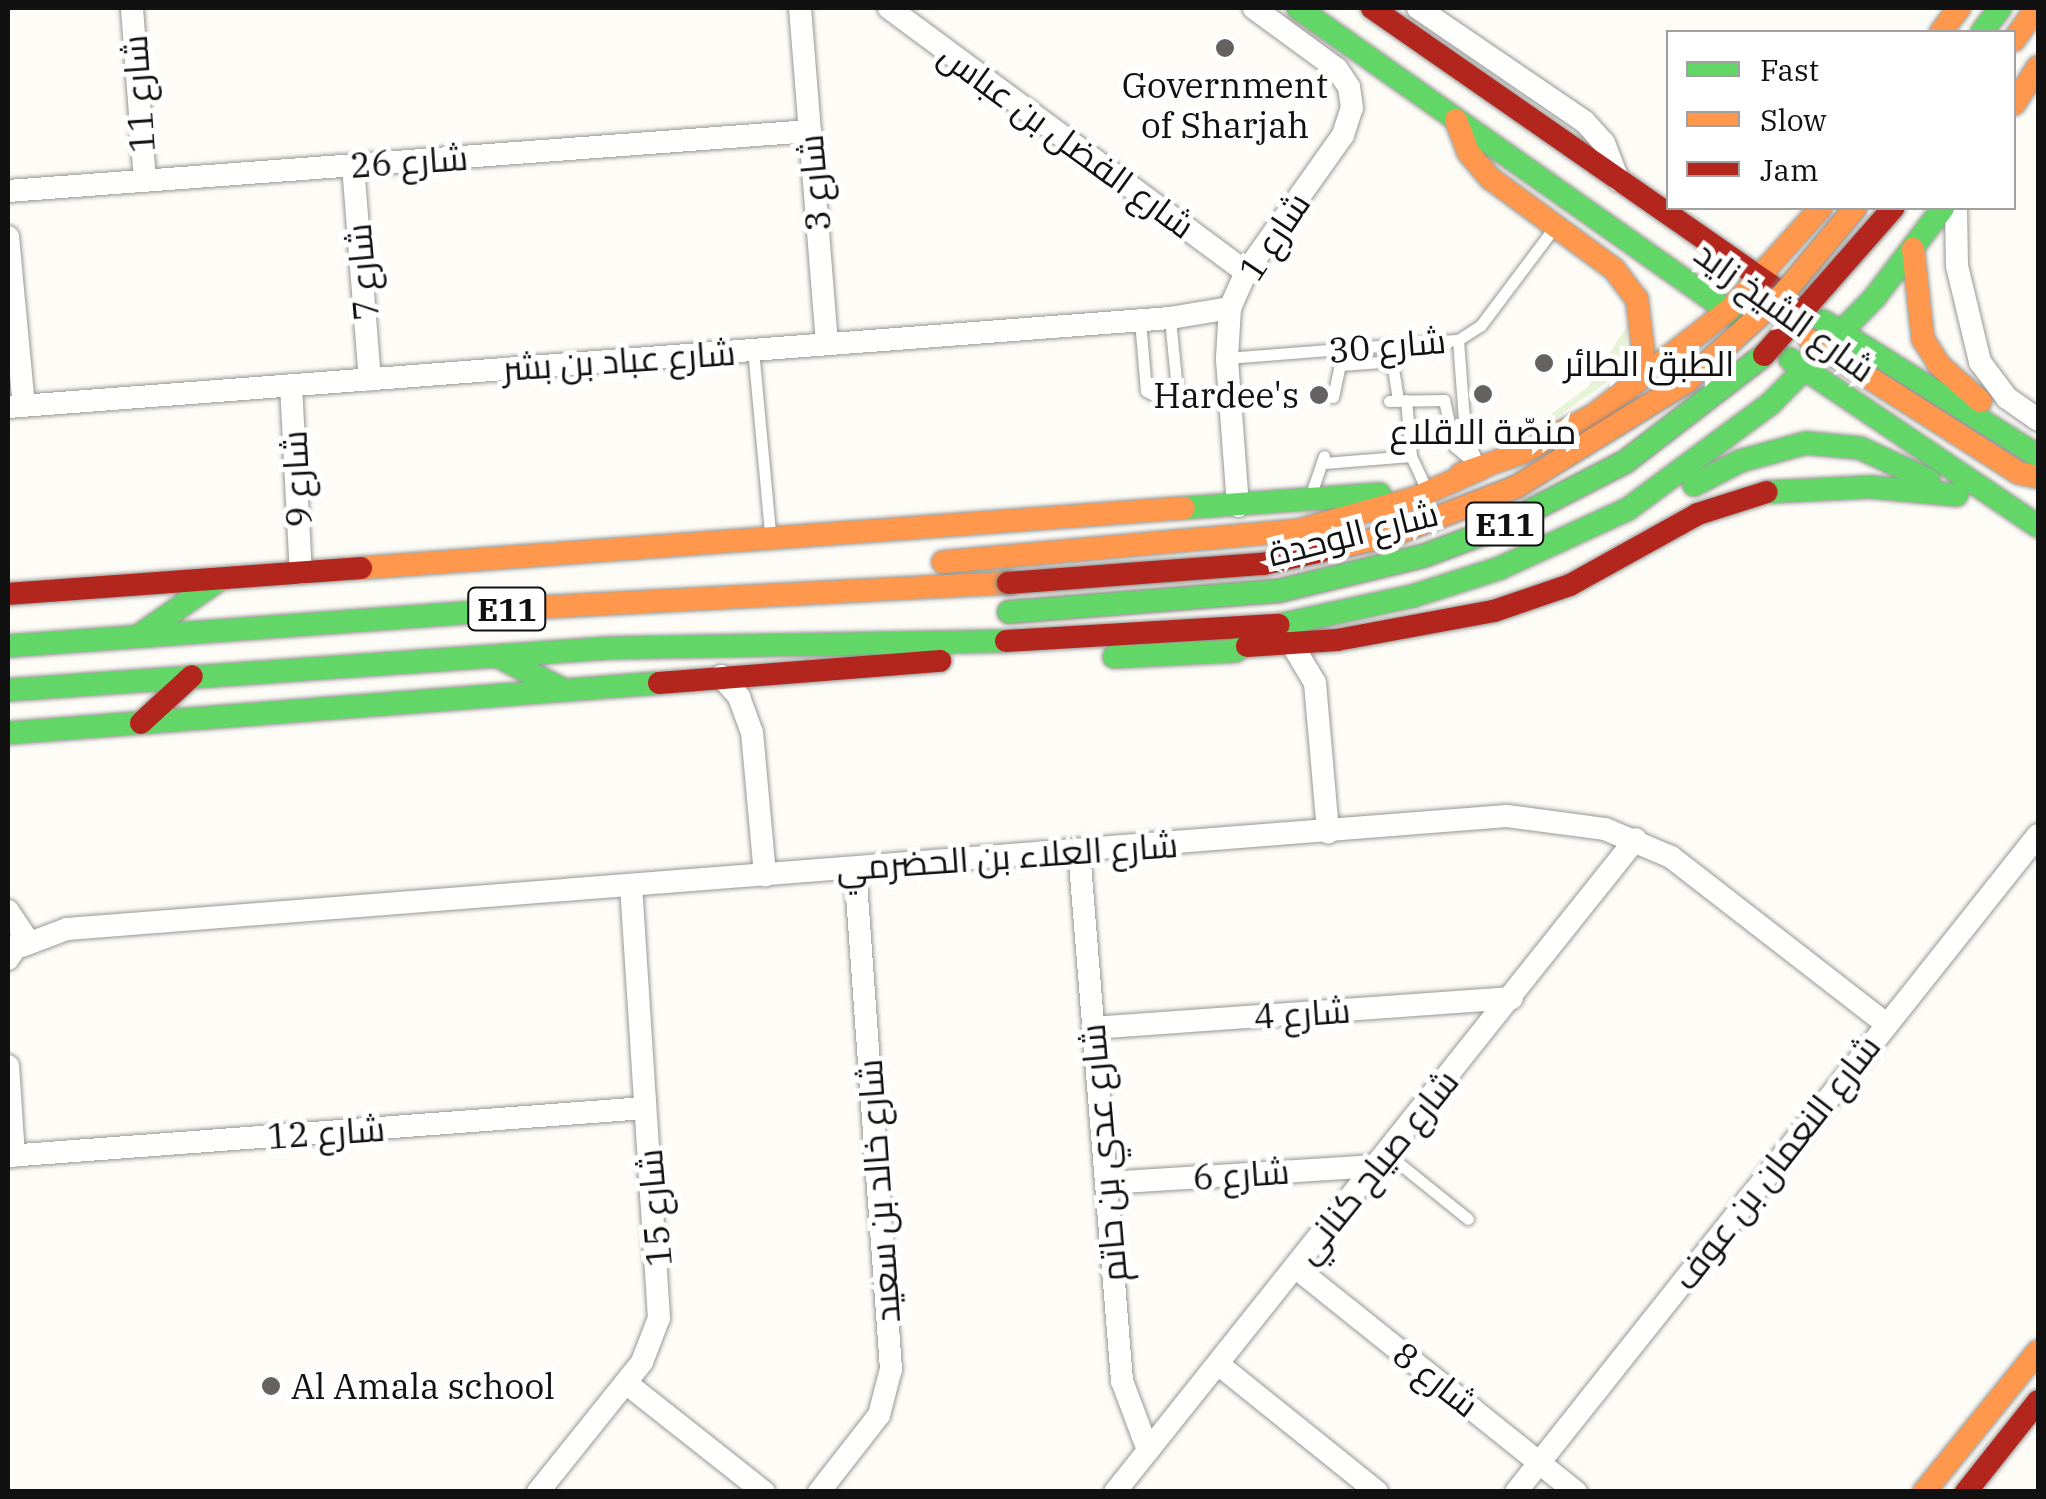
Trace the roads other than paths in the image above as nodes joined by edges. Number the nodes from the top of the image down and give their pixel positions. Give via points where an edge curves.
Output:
1 (132, 8) edge
2 (888, 8) edge
3 (1254, 8) edge
4 (1298, 8) edge
5 (1372, 8) edge
6 (1418, 8) edge
7 (1959, 8) edge
8 (2000, 8) edge
9 (2036, 8) edge
10 (803, 13) edge
11 (1329, 30) junction
12 (1942, 30) edge
13 (1984, 30) edge
14 (2016, 37) edge
15 (1314, 52) junction
16 (2038, 67) edge
17 (2016, 101) edge
18 (1456, 120) junction
19 (810, 130) junction
20 (354, 165) junction
21 (145, 180) junction
22 (1625, 188) junction
23 (8, 191) edge
24 (1666, 197) edge
25 (1819, 210) edge
26 (1854, 210) edge
27 (1892, 210) edge
28 (1942, 210) edge
29 (1956, 210) edge
30 (1555, 227) junction
31 (8, 237) edge
32 (1914, 248) junction
33 (1246, 272) junction
34 (1762, 279) junction
35 (1230, 308) junction
36 (1729, 310) junction
37 (1170, 318) junction
38 (1140, 320) junction
39 (1458, 340) junction
40 (1834, 342) junction
41 (826, 344) junction
42 (753, 349) junction
43 (1226, 358) junction
44 (1804, 370) junction
45 (370, 379) junction
46 (292, 385) junction
47 (1631, 387) junction
48 (1334, 397) dead end
49 (1398, 401) junction
50 (16, 406) edge
51 (2038, 420) edge
52 (2012, 438) junction
53 (1411, 456) junction
54 (2038, 456) edge
55 (1482, 468) junction
56 (2038, 477) edge
57 (1424, 484) junction
58 (1957, 495) junction
59 (1306, 501) junction
60 (1238, 506) junction
61 (2009, 507) junction
62 (1602, 521) junction
63 (2038, 526) edge
64 (770, 540) junction
65 (301, 573) junction
66 (220, 579) junction
67 (748, 592) junction
68 (8, 594) edge
69 (1000, 613) dead end
70 (899, 617) dead end
71 (1279, 625) junction
72 (137, 636) junction
73 (1336, 640) junction
74 (8, 646) edge
75 (1247, 646) junction
76 (1293, 646) junction
77 (610, 648) junction
78 (495, 656) junction
79 (780, 672) junction
80 (192, 676) junction
81 (721, 676) junction
82 (1315, 683) junction
83 (8, 690) edge
84 (562, 690) junction
85 (141, 723) junction
86 (752, 732) junction
87 (10, 735) edge
88 (1328, 832) junction
89 (2038, 835) edge
90 (1636, 839) junction
91 (1079, 851) junction
92 (855, 868) junction
93 (765, 875) junction
94 (631, 886) junction
95 (11, 911) edge
96 (67, 929) junction
97 (13, 959) edge
98 (1512, 998) junction
99 (1884, 1023) junction
100 (1093, 1028) junction
101 (8, 1066) edge
102 (645, 1108) junction
103 (11, 1156) edge
104 (1381, 1160) junction
105 (1106, 1183) junction
106 (1468, 1219) dead end
107 (1295, 1268) junction
108 (2038, 1351) edge
109 (1218, 1364) junction
110 (626, 1382) junction
111 (2038, 1401) edge
112 (1148, 1450) junction
113 (1540, 1462) junction
114 (538, 1492) edge
115 (764, 1492) edge
116 (819, 1492) edge
117 (1115, 1492) edge
118 (1377, 1492) edge
119 (1516, 1492) edge
120 (1576, 1492) edge
121 (1924, 1492) edge
122 (1966, 1492) edge

1 - 21 street, شارع 11
2 - 33 street, شارع الفضل بن عباس
3 - 15 street, شارع 1
4 - 11 main road, شارع الشيخ زايد
5 - 22 main road, شارع الشيخ زايد
6 - 22 street via 1585,122 1604,143
7 - 12 main road
8 - 13 main road
9 - 14 main road
10 - 19 street, شارع 3
11 - 15 main road
11 - 18 main road, شارع الشيخ زايد
15 - 33 street, شارع 1 via 1350,86 1350,118
16 - 17 main road
18 - 30 main road via 1478,166
18 - 36 main road, شارع الشيخ زايد
19 - 20 street, شارع 26
19 - 41 street, شارع 3
20 - 21 street, شارع 26
20 - 45 street, شارع 7
21 - 23 street, شارع 26
22 - 24 main road
22 - 34 main road, شارع الشيخ زايد
25 - 34 main road
26 - 67 main road, شارع الوحدة / E11, bridge via 1784,293 1686,382 1576,456 1392,535 1263,564 1008,583
27 - 69 main road, شارع الوحدة / E11, bridge via 1799,322 1730,385 1626,462 1493,530 1387,566 1278,591
28 - 32 main road
29 - 51 street via 1956,266 1980,362 1996,388
30 - 39 lane, شارع 30 via 1481,325
30 - 47 main road via 1614,270 1638,299 1643,349
31 - 50 street
32 - 40 main road
32 - 52 main road via 1923,339 1939,365
33 - 35 street, شارع 1
34 - 36 main road
34 - 40 main road, شارع الشيخ زايد
35 - 37 street, شارع عباد بن بشر
35 - 43 street, شارع 1
36 - 40 main road via 1770,314
36 - 44 main road, شارع الشيخ زايد
36 - 47 main road
37 - 38 street, شارع عباد بن بشر
37 - 38 lane via 1176,390 1167,402 1146,391
38 - 41 street, شارع عباد بن بشر
39 - 43 lane, شارع 30
39 - 55 lane via 1465,434
40 - 44 main road
40 - 52 main road, شارع الشيخ زايد
40 - 56 main road via 2019,473
41 - 42 street, شارع عباد بن بشر
42 - 45 street, شارع عباد بن بشر
42 - 64 lane
43 - 60 street, شارع 1
44 - 61 main road, شارع الشيخ زايد
44 - 62 main road via 1701,460
45 - 46 street, شارع عباد بن بشر
46 - 50 street, شارع عباد بن بشر
46 - 65 street, شارع 9
47 - 55 main road via 1565,433
48 - 49 lane via 1340,365 1381,362 1393,368
49 - 53 lane
49 - 55 lane via 1444,400 1454,446
52 - 54 main road, شارع الشيخ زايد
53 - 57 lane
53 - 59 lane via 1324,460
55 - 57 main road
55 - 67 main road via 1415,498 1300,530 988,556
57 - 59 main road
58 - 61 main road
58 - 62 main road via 1860,448 1806,444 1723,468 1650,510
58 - 73 main road via 1828,486 1744,497 1698,514 1543,596
59 - 60 main road
60 - 64 main road
61 - 63 main road, شارع الشيخ زايد
62 - 71 main road via 1457,583
64 - 65 main road
65 - 66 main road
66 - 68 main road
66 - 72 main road
67 - 72 main road, E11
70 - 77 main road, E11
71 - 75 main road
71 - 77 main road via 1105,639
72 - 74 main road, E11
73 - 76 main road
73 - 82 street
75 - 76 main road
75 - 79 main road
76 - 82 street
77 - 78 main road, E11
78 - 80 main road, E11
78 - 84 main road
79 - 81 main road
79 - 86 street via 761,695
80 - 83 main road, E11
80 - 85 main road
81 - 84 main road
81 - 86 street via 740,697
82 - 88 street
84 - 85 main road
85 - 87 main road
86 - 93 street
88 - 90 street, شارع العلاء بن الحضرمي via 1507,816 1572,822
88 - 91 street, شارع العلاء بن الحضرمي
89 - 99 street, شارع النعمان بن عوف
90 - 98 street, شارع صياح كناني
90 - 99 street, شارع العلاء بن الحضرمي via 1704,879
91 - 92 street, شارع العلاء بن الحضرمي
91 - 100 street, شارع عدي بن حاتم
92 - 93 street, شارع العلاء بن الحضرمي
92 - 116 street, شارع خالد بن سعيد via 891,1368 879,1415
93 - 94 street, شارع العلاء بن الحضرمي
94 - 96 street, شارع العلاء بن الحضرمي
94 - 102 street, شارع 15
95 - 96 street, شارع العلاء بن الحضرمي
95 - 97 street
96 - 97 street, شارع العلاء بن الحضرمي
98 - 100 street, شارع 4
98 - 104 street, شارع صياح كناني
99 - 113 street, شارع النعمان بن عوف
100 - 105 street, شارع عدي بن حاتم
101 - 103 street
102 - 103 street, شارع 12
102 - 110 street, شارع 15 via 659,1318
104 - 105 street, شارع 6
104 - 106 lane
104 - 107 street, شارع صياح كناني
105 - 112 street, شارع عدي بن حاتم via 1122,1382
107 - 109 street, شارع صياح كناني
107 - 113 street, شارع 8
108 - 121 main road
109 - 112 street, شارع صياح كناني
109 - 118 street
110 - 114 street, شارع 15
110 - 115 street
111 - 122 main road
112 - 117 street, شارع صياح كناني
113 - 119 street, شارع النعمان بن عوف
113 - 120 street, شارع 8

